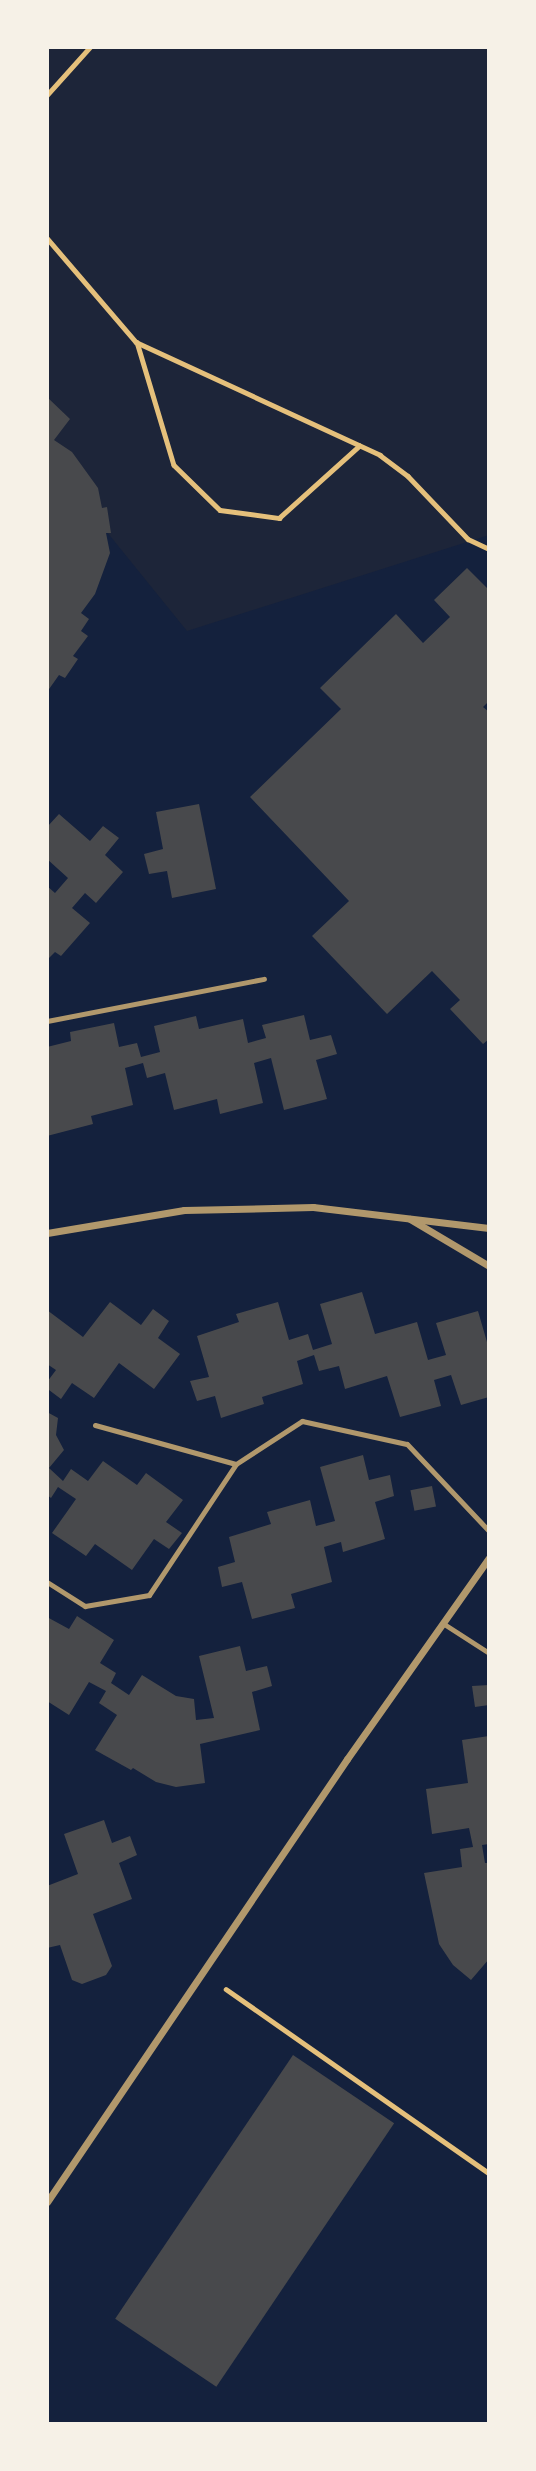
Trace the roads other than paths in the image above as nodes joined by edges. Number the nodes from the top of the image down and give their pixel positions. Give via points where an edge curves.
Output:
1 (264, 979) dead end
2 (47, 1021) edge
3 (407, 1217) junction
4 (489, 1228) edge
5 (47, 1233) edge
6 (489, 1266) edge
7 (94, 1425) dead end
8 (236, 1464) junction
9 (489, 1531) edge
10 (489, 1558) edge
11 (47, 1582) edge
12 (444, 1624) junction
13 (489, 1653) edge
14 (47, 2202) edge

1 - 2 lane
3 - 4 street
3 - 5 street via 313,1207 184,1210
3 - 6 street
7 - 8 lane
8 - 9 lane via 302,1421 407,1444
8 - 11 lane via 149,1595 85,1606
10 - 12 street
12 - 13 lane
12 - 14 street via 347,1759

